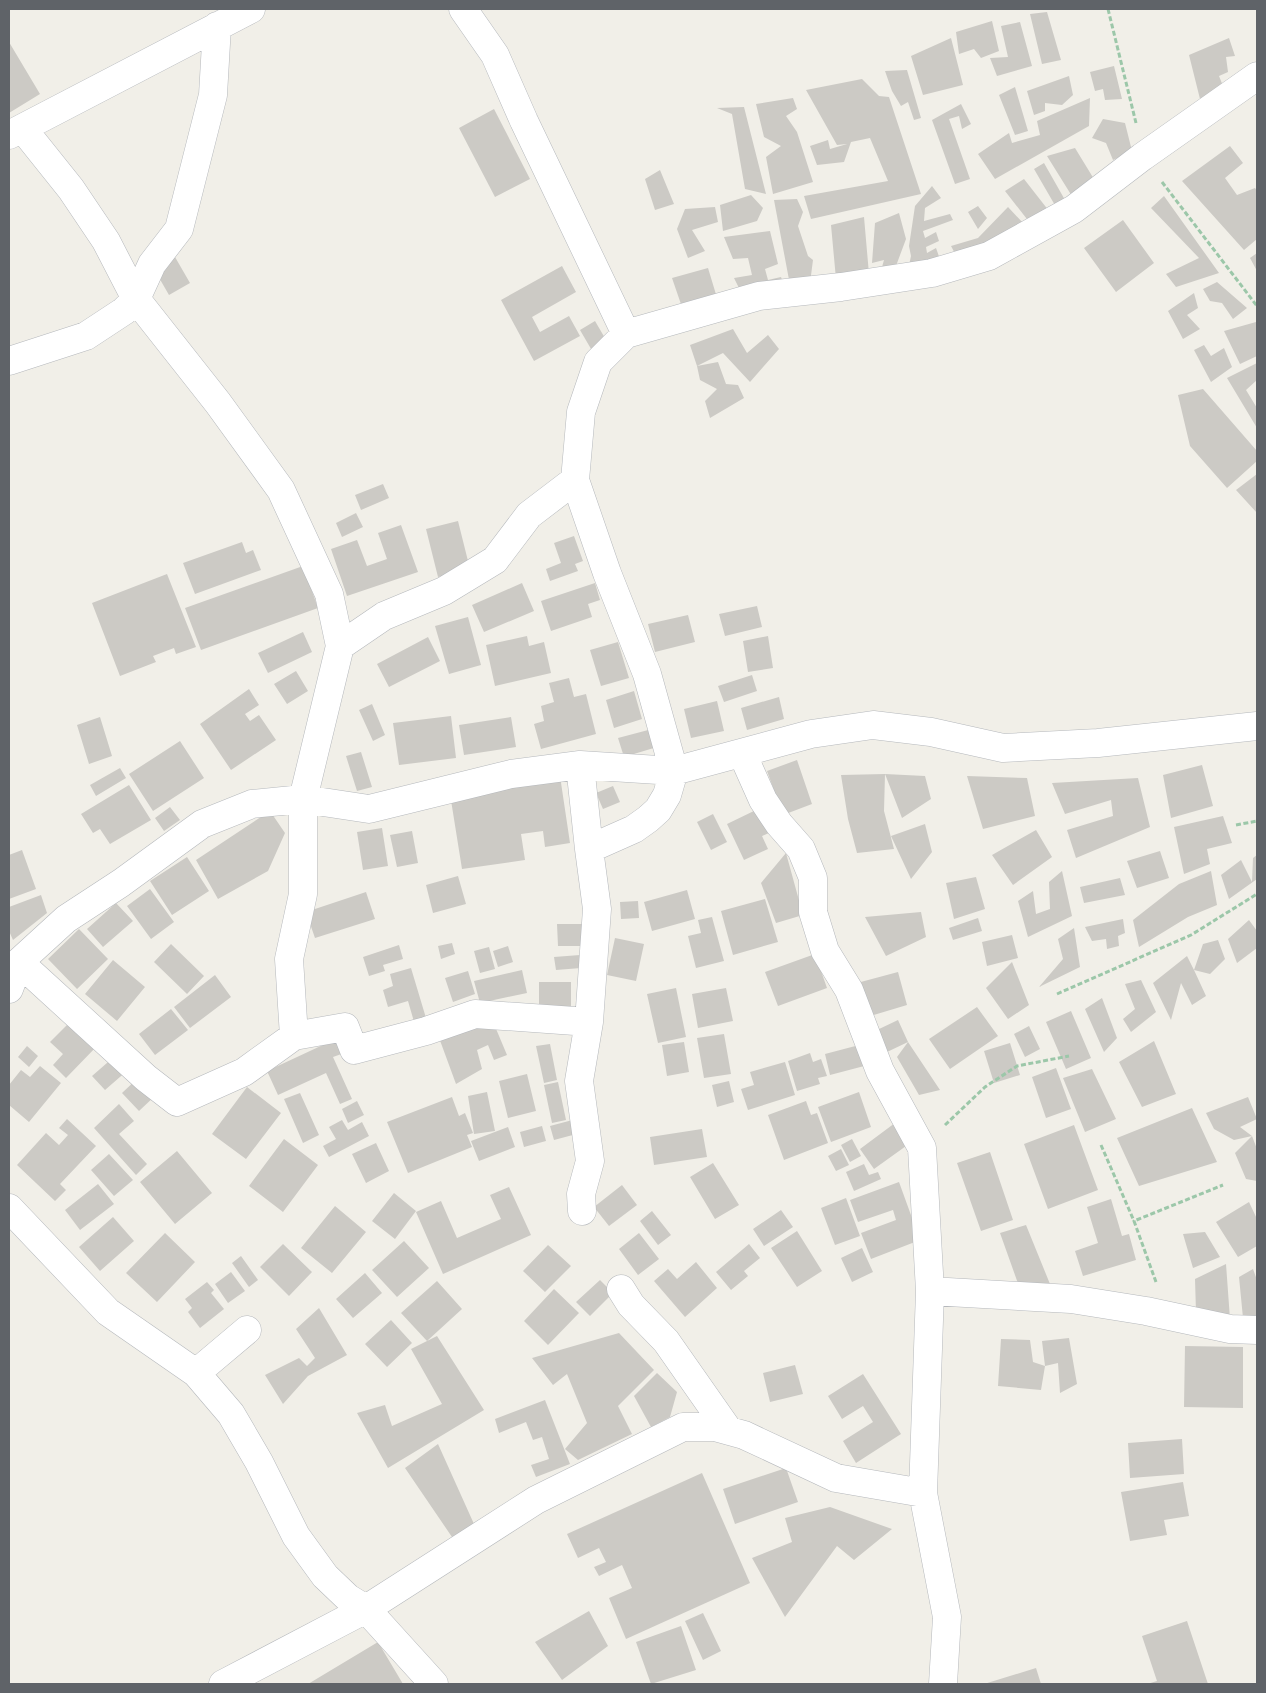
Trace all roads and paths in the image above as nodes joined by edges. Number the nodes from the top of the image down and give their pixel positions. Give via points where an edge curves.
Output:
1 (250, 9) edge
2 (463, 9) edge
3 (217, 26) junction
4 (1257, 76) edge
5 (16, 132) edge
6 (136, 299) junction
7 (626, 334) junction
8 (9, 361) edge
9 (575, 480) junction
10 (340, 646) junction
11 (1257, 726) edge
12 (742, 753) junction
13 (580, 765) junction
14 (674, 771) junction
15 (303, 800) junction
16 (1257, 821) edge
17 (1236, 825) dead end
18 (589, 849) junction
19 (1257, 894) edge
20 (19, 962) junction
21 (9, 989) edge
22 (1058, 994) dead end
23 (589, 1022) junction
24 (294, 1036) junction
25 (1069, 1056) dead end
26 (1101, 1145) dead end
27 (922, 1148) junction
28 (1224, 1185) dead end
29 (9, 1208) edge
30 (582, 1212) dead end
31 (1134, 1221) junction
32 (621, 1289) dead end
33 (930, 1291) junction
34 (1168, 1316) junction
35 (247, 1330) dead end
36 (1257, 1330) edge
37 (196, 1373) junction
38 (729, 1431) junction
39 (922, 1493) junction
40 (366, 1609) junction
41 (223, 1684) edge
42 (434, 1684) edge
43 (943, 1684) edge

1 - 3 street
2 - 7 street via 495,55
3 - 5 street
3 - 6 street via 213,95 179,229 152,264
4 - 7 street via 1074,209 989,256 932,273 759,296
5 - 6 street via 71,189 106,241
6 - 8 street via 124,311 86,336
6 - 10 street via 281,490 329,594
7 - 9 street via 598,362 581,412
9 - 10 street via 529,516 494,560 444,590 384,616
9 - 14 street via 647,674
10 - 15 street
11 - 12 street via 1098,743 1003,748 931,732 873,725 811,734
12 - 14 street
12 - 27 street via 764,800 801,849 813,878 813,912 825,951 849,990 880,1071
13 - 14 street
13 - 15 street via 511,774 369,810
13 - 18 street
14 - 18 street via 667,795 658,810 634,829
15 - 20 street via 252,804 202,824 66,920
15 - 24 street via 303,894 289,958
16 - 17 path
18 - 23 street via 597,909
19 - 22 path via 1191,935
20 - 21 street
20 - 24 street via 146,1078 177,1102 244,1072
23 - 24 street via 475,1014 354,1050 345,1027
23 - 30 street via 579,1081 590,1160 582,1194
25 - 27 path via 1017,1066 985,1087
26 - 31 path
27 - 33 street
28 - 31 path
29 - 37 street via 108,1312
31 - 34 path
32 - 38 street via 631,1305 666,1341
33 - 34 street via 1071,1299
33 - 39 street
34 - 36 street via 1230,1329
35 - 37 street
37 - 40 street via 231,1414 296,1536 325,1576 348,1598
38 - 39 street via 836,1478
38 - 40 street via 715,1427 683,1427 536,1500
39 - 43 street via 947,1617
40 - 41 street
40 - 42 street

